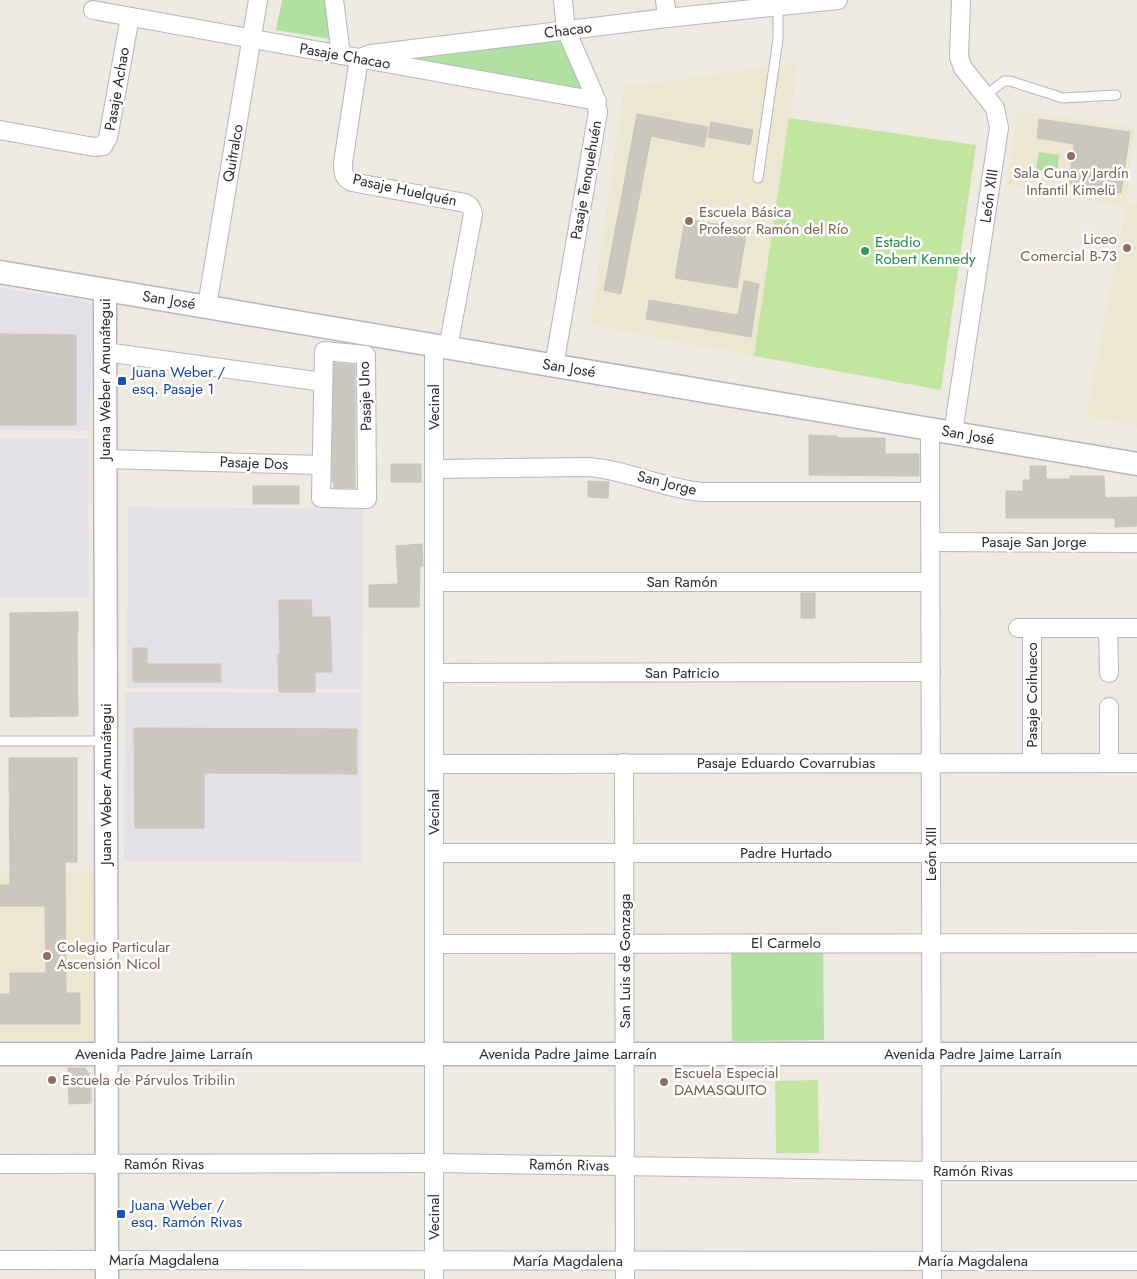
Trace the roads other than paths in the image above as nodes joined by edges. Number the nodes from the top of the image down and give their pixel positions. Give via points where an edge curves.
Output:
1 (258, 0) edge
2 (334, 0) edge
3 (563, 0) edge
4 (665, 0) edge
5 (838, 0) edge
6 (960, 0) edge
7 (778, 3) edge
8 (93, 10) dead end
9 (130, 17) junction
10 (667, 18) junction
11 (566, 30) junction
12 (252, 39) junction
13 (350, 56) junction
14 (986, 95) junction
15 (1116, 95) dead end
16 (597, 101) junction
17 (0, 130) edge
18 (758, 178) dead end
19 (0, 272) edge
20 (105, 290) junction
21 (207, 306) junction
22 (441, 347) junction
23 (105, 352) junction
24 (554, 366) junction
25 (323, 382) junction
26 (930, 429) junction
27 (953, 433) junction
28 (105, 459) junction
29 (1137, 464) edge
30 (321, 465) junction
31 (434, 469) junction
32 (930, 492) junction
33 (930, 542) junction
34 (1137, 542) edge
35 (434, 582) junction
36 (930, 582) junction
37 (1108, 628) junction
38 (1137, 628) edge
39 (931, 672) junction
40 (434, 673) junction
41 (1108, 673) dead end
42 (1109, 707) dead end
43 (106, 741) junction
44 (0, 742) edge
45 (624, 763) junction
46 (931, 763) junction
47 (1032, 763) junction
48 (1109, 763) junction
49 (1137, 763) edge
50 (434, 764) junction
51 (434, 853) junction
52 (624, 853) junction
53 (931, 853) junction
54 (1137, 853) edge
55 (931, 943) junction
56 (1137, 943) edge
57 (434, 944) junction
58 (625, 944) junction
59 (0, 1054) edge
60 (106, 1054) junction
61 (434, 1054) junction
62 (625, 1054) junction
63 (932, 1054) junction
64 (1137, 1054) edge
65 (434, 1163) junction
66 (0, 1164) edge
67 (106, 1164) junction
68 (625, 1166) junction
69 (932, 1171) junction
70 (1137, 1171) edge
71 (0, 1260) edge
72 (434, 1261) junction
73 (625, 1261) junction
74 (932, 1261) junction
75 (1137, 1261) edge
76 (106, 1270) edge
77 (434, 1279) edge
78 (625, 1279) edge
79 (932, 1279) edge

1 - 12 street, Quitralco
2 - 13 street
3 - 11 street, Pasaje Tenquehuén
4 - 10 street
5 - 7 street, Chacao
6 - 14 street, León XIII via 959,56 963,68
7 - 10 street, Chacao
7 - 18 lane via 778,39
8 - 9 street, Pasaje Chacao
9 - 12 street, Pasaje Chacao
9 - 17 street, Pasaje Achao via 108,138 103,146
10 - 11 street, Chacao
11 - 13 street, Chacao
11 - 16 street, Pasaje Tenquehuén
12 - 13 street, Pasaje Chacao
12 - 21 street, Quitralco
13 - 16 street, Pasaje Chacao
13 - 22 street, Pasaje Huelquén via 343,163 343,174 347,180 465,203 472,210
14 - 15 lane via 1004,81 1010,81 1063,98
14 - 27 street, León XIII via 995,108 999,128
16 - 24 street, Pasaje Tenquehuén via 598,120
19 - 20 street, San José
20 - 21 street, San José
20 - 23 street, Juana Weber Amunátegui
21 - 22 street, San José
22 - 24 street, San José
22 - 31 street, Vecinal
23 - 25 street
23 - 28 street, Juana Weber Amunátegui
24 - 26 street, San José
25 - 30 street
25 - 30 street, Pasaje Uno via 324,351 366,355 367,499 321,498
26 - 27 street, San José
26 - 32 street, León XIII
27 - 29 street, San José
28 - 30 street, Pasaje Dos
28 - 43 street, Juana Weber Amunátegui
31 - 32 street, San Jorge via 606,468 679,489 704,492
31 - 35 street, Vecinal
32 - 33 street, León XIII
33 - 34 street, Pasaje San Jorge
33 - 36 street, León XIII
35 - 36 street, San Ramón
35 - 40 street, Vecinal
36 - 39 street, León XIII
37 - 38 street
37 - 41 street
37 - 47 street, Pasaje Coihueco via 1025,628
39 - 40 street, San Patricio
39 - 46 street, León XIII
40 - 50 street, Vecinal
42 - 48 street
43 - 44 lane
43 - 60 street, Juana Weber Amunátegui
45 - 46 street, Pasaje Eduardo Covarrubias
45 - 50 street, Pasaje Eduardo Covarrubias
45 - 52 street, San Luis de Gonzaga
46 - 47 street, Pasaje Eduardo Covarrubias
46 - 53 street, León XIII
47 - 48 street, Pasaje Eduardo Covarrubias
48 - 49 street, Pasaje Eduardo Covarrubias
50 - 51 street, Vecinal
51 - 52 street, Padre Hurtado
51 - 57 street, Vecinal
52 - 53 street, Padre Hurtado
52 - 58 street, San Luis de Gonzaga
53 - 54 street, Padre Hurtado
53 - 55 street, León XIII
55 - 56 street, El Carmelo
55 - 58 street, El Carmelo
55 - 63 street, León XIII
57 - 58 street, El Carmelo
57 - 61 street, Vecinal
58 - 62 street, San Luis de Gonzaga
59 - 60 street, Avenida Padre Jaime Larraín
60 - 61 street, Avenida Padre Jaime Larraín
60 - 67 street, Juana Weber Amunátegui
61 - 62 street, Avenida Padre Jaime Larraín
61 - 65 street, Vecinal
62 - 63 street, Avenida Padre Jaime Larraín
62 - 68 street, San Luis de Gonzaga
63 - 64 street, Avenida Padre Jaime Larraín
63 - 69 street, León XIII
65 - 67 street, Ramón Rivas
65 - 68 street, Ramón Rivas
65 - 72 street, Vecinal
66 - 67 street, Ramón Rivas
67 - 76 street, Juana Weber Amunátegui
68 - 69 street, Ramón Rivas
68 - 73 street, San Luis de Gonzaga
69 - 70 street, Ramón Rivas
69 - 74 street, León XIII
71 - 76 street, María Magdalena
72 - 73 street, María Magdalena
72 - 76 street, María Magdalena
72 - 77 street, Vecinal
73 - 74 street, María Magdalena
73 - 78 street, San Luis de Gonzaga
74 - 75 street, María Magdalena
74 - 79 street, León XIII

